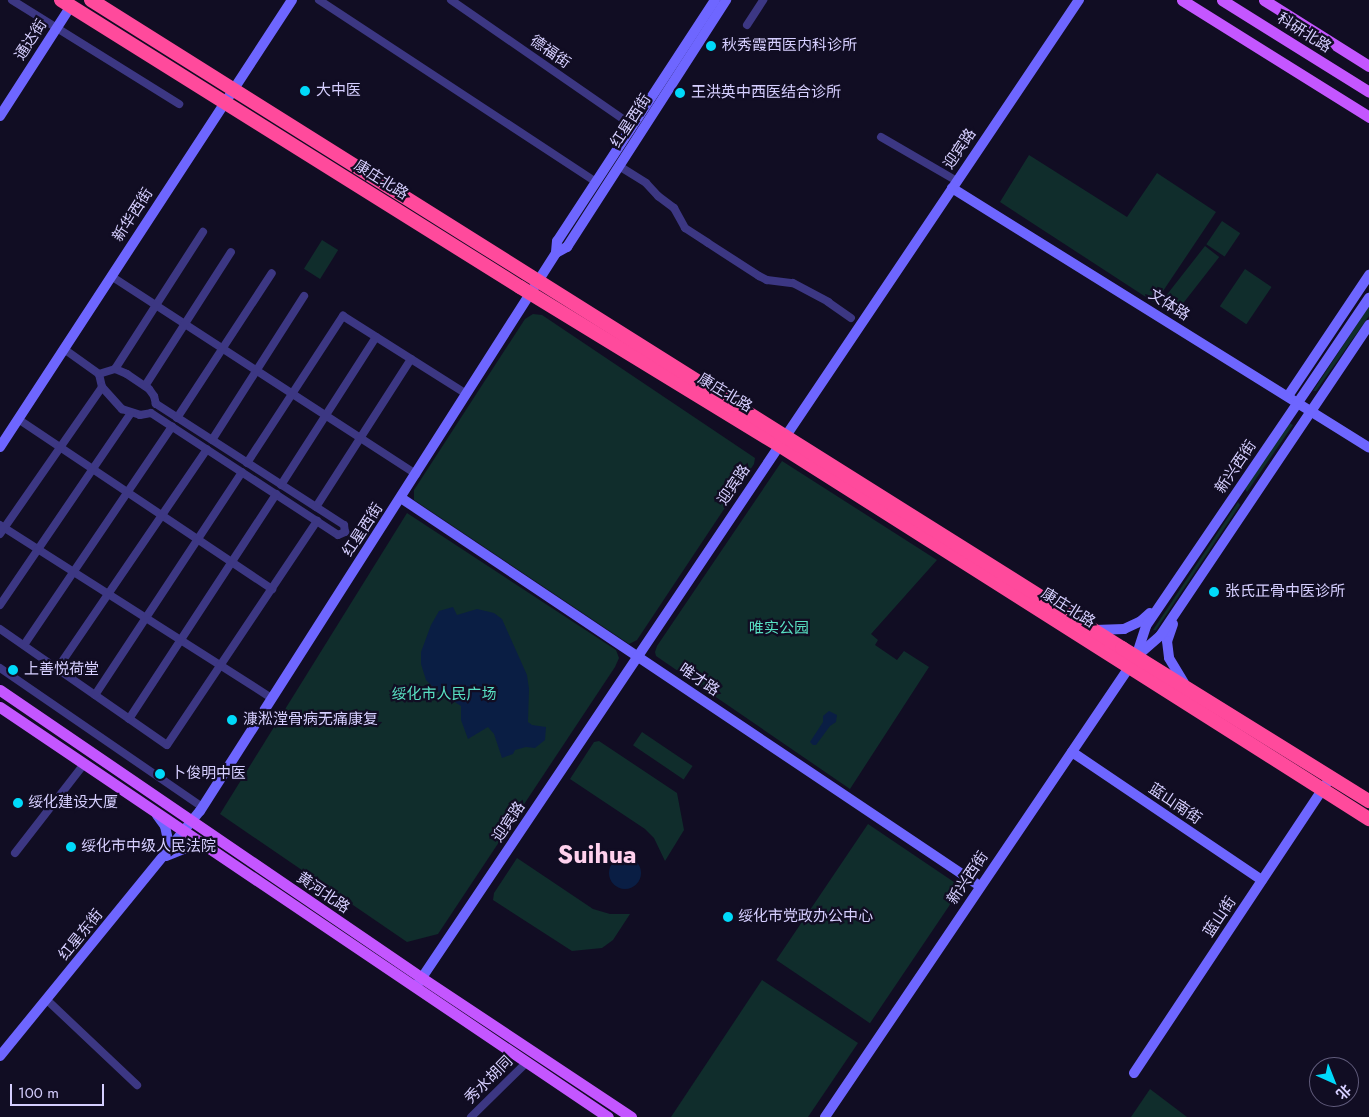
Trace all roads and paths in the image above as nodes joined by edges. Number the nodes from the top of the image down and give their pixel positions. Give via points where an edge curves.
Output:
1 (12, 0) edge
2 (91, 0) edge
3 (292, 0) edge
4 (319, 0) edge
5 (451, 0) edge
6 (763, 0) edge
7 (1079, 0) edge
8 (1182, 0) edge
9 (1222, 0) edge
10 (1264, 0) edge
11 (720, 1) edge
12 (66, 3) edge
13 (747, 25) dead end
14 (57, 28) junction
15 (1369, 66) edge
16 (233, 87) junction
17 (1369, 92) edge
18 (224, 101) junction
19 (179, 104) dead end
20 (0, 116) edge
21 (1369, 118) edge
22 (637, 129) junction
23 (881, 137) dead end
24 (619, 166) junction
25 (596, 182) junction
26 (955, 184) junction
27 (203, 232) dead end
28 (231, 252) dead end
29 (556, 253) junction
30 (272, 273) dead end
31 (1369, 275) edge
32 (111, 276) junction
33 (538, 280) junction
34 (530, 292) junction
35 (304, 296) dead end
36 (1369, 298) edge
37 (156, 306) junction
38 (851, 318) dead end
39 (185, 324) junction
40 (1369, 325) edge
41 (376, 337) junction
42 (64, 349) junction
43 (222, 349) junction
44 (411, 359) junction
45 (115, 369) junction
46 (256, 371) junction
47 (99, 374) junction
48 (145, 386) junction
49 (102, 387) junction
50 (465, 393) junction
51 (293, 394) junction
52 (1288, 396) junction
53 (1298, 402) junction
54 (1311, 411) junction
55 (131, 413) junction
56 (326, 416) junction
57 (177, 418) junction
58 (18, 419) junction
59 (172, 426) junction
60 (360, 439) junction
61 (212, 440) junction
62 (782, 440) junction
63 (0, 447) edge
64 (60, 448) junction
65 (1369, 448) edge
66 (207, 449) junction
67 (247, 463) junction
68 (91, 469) junction
69 (242, 472) junction
70 (416, 474) junction
71 (281, 485) junction
72 (127, 492) junction
73 (1237, 493) junction
74 (276, 494) junction
75 (401, 498) junction
76 (1250, 502) junction
77 (316, 507) junction
78 (162, 515) junction
79 (317, 521) junction
80 (1, 529) edge
81 (198, 539) junction
82 (38, 549) junction
83 (231, 561) junction
84 (1186, 570) junction
85 (73, 572) junction
86 (1198, 578) junction
87 (272, 589) junction
88 (108, 594) junction
89 (0, 605) edge
90 (145, 618) junction
91 (0, 629) edge
92 (1093, 630) junction
93 (180, 640) junction
94 (24, 645) junction
95 (637, 656) junction
96 (1133, 661) junction
97 (220, 666) junction
98 (0, 668) edge
99 (58, 669) junction
100 (1188, 688) junction
101 (0, 690) edge
102 (95, 695) junction
103 (272, 698) junction
104 (0, 706) edge
105 (129, 718) junction
106 (1072, 752) junction
107 (84, 764) junction
108 (1331, 777) junction
109 (1323, 789) junction
110 (1369, 801) edge
111 (202, 807) junction
112 (155, 812) junction
113 (1369, 818) edge
114 (192, 821) junction
115 (183, 832) junction
116 (207, 848) junction
117 (14, 853) dead end
118 (159, 861) junction
119 (1262, 880) junction
120 (980, 886) junction
121 (422, 978) junction
122 (415, 988) junction
123 (47, 1000) junction
124 (0, 1056) edge
125 (526, 1062) junction
126 (1134, 1073) dead end
127 (137, 1086) dead end
128 (471, 1117) edge
129 (608, 1117) edge
130 (632, 1117) edge
131 (825, 1117) edge

1 - 14 street
2 - 16 highway, 康庄北路
3 - 16 main road, 新华西街
4 - 25 street
5 - 22 street, 德福街
6 - 13 street
7 - 26 main road, 迎宾路
8 - 21 main road
9 - 17 main road, 科研北路
10 - 15 main road
11 - 22 main road, 红星西街
12 - 14 main road, 通达街
12 - 18 highway, 康庄北路
14 - 19 street
14 - 20 main road, 通达街
16 - 18 main road, 新华西街
16 - 33 highway, 康庄北路
18 - 32 main road, 新华西街
18 - 34 highway, 康庄北路
22 - 24 main road, 红星西街
22 - 25 main road, 红星西街
23 - 26 street
24 - 29 main road, 红星西街 via 567,247
24 - 38 street via 646,183 674,208 686,228 708,243 759,276 793,283
25 - 29 main road, 红星西街 via 557,241
26 - 52 main road, 文体路
26 - 62 main road, 迎宾路
27 - 37 street
28 - 39 street
29 - 33 main road, 红星西街
30 - 43 street
31 - 52 main road
32 - 37 street
32 - 42 main road, 新华西街
33 - 34 main road, 红星西街
33 - 62 highway, 康庄北路
34 - 50 main road, 红星西街
34 - 62 highway, 康庄北路
35 - 46 street
36 - 53 main road, 新兴西街
37 - 39 street
37 - 45 street
39 - 43 street
39 - 48 street
40 - 54 main road, 新兴西街
41 - 44 street
41 - 51 street via 343,316
41 - 56 street
42 - 47 street
42 - 58 main road, 新华西街
43 - 46 street
43 - 57 street
44 - 50 street
44 - 60 street
45 - 47 street
45 - 48 street
46 - 51 street
46 - 61 street
47 - 49 street
48 - 57 street via 156,404
49 - 55 street via 122,409
49 - 64 street
50 - 70 main road, 红星西街
51 - 56 street
51 - 67 street
52 - 53 main road, 文体路
53 - 54 main road, 文体路
53 - 73 main road, 新兴西街
54 - 65 main road, 文体路
54 - 76 main road, 新兴西街
55 - 59 street via 151,413
55 - 68 street
56 - 60 street
56 - 71 street
57 - 61 street
58 - 63 main road, 新华西街
58 - 64 street
59 - 66 street
59 - 72 street
60 - 70 street
60 - 77 street
61 - 67 street
62 - 92 highway, 康庄北路
62 - 95 main road, 迎宾路
62 - 96 highway, 康庄北路
64 - 68 street
64 - 80 street
66 - 69 street
66 - 78 street
67 - 71 street
68 - 72 street
68 - 82 street
69 - 74 street
69 - 81 street
70 - 75 main road, 红星西街
71 - 77 street
72 - 78 street
72 - 85 street
73 - 76 main road
73 - 84 main road, 新兴西街
74 - 79 street
74 - 83 street
75 - 95 main road, 唯才路
75 - 103 main road, 红星西街
76 - 86 main road, 新兴西街
77 - 79 street via 344,525 345,532 338,535
78 - 81 street
78 - 88 street
79 - 87 street
80 - 82 street
81 - 83 street
81 - 90 street
82 - 85 street
82 - 89 street
83 - 87 street
83 - 93 street
84 - 92 main road via 1170,584 1142,622 1124,629
84 - 96 main road, 新兴西街 via 1146,626
85 - 88 street
85 - 94 street
86 - 96 main road, 新兴西街 via 1160,636
86 - 100 main road via 1171,627 1167,641 1172,666
87 - 97 street
88 - 90 street
88 - 99 street
90 - 93 street
90 - 102 street
91 - 94 street
92 - 96 highway, 康庄北路
93 - 97 street
93 - 105 street
94 - 99 street
95 - 120 main road, 唯才路
95 - 121 main road, 迎宾路
96 - 100 highway, 康庄北路
96 - 106 main road, 新兴西街
96 - 109 highway, 康庄北路
97 - 103 street
97 - 105 street via 167,745
98 - 111 street
99 - 102 street
100 - 108 highway, 康庄北路
101 - 114 main road, 黄河北路
102 - 105 street
103 - 111 main road, 红星西街
104 - 107 main road, 黄河北路
106 - 119 main road, 蓝山南街
106 - 120 main road, 新兴西街
107 - 112 main road, 黄河北路
107 - 117 street
108 - 109 main road, 蓝山街
108 - 110 highway, 康庄北路
109 - 113 highway, 康庄北路
109 - 119 main road, 蓝山街
111 - 114 main road, 红星西街
112 - 115 main road, 黄河北路
112 - 118 main road via 165,826 168,840
114 - 115 main road, 红星西街
114 - 121 main road, 黄河北路
115 - 116 main road, 黄河北路
115 - 118 main road, 红星东街
116 - 118 main road via 181,849
116 - 122 main road, 黄河北路
118 - 123 main road, 红星东街
119 - 126 main road, 蓝山街
120 - 131 main road, 新兴西街
121 - 122 main road, 迎宾路
121 - 130 main road, 黄河北路
122 - 125 main road, 黄河北路
123 - 124 main road, 红星东街
123 - 127 street
125 - 128 street, 秀水胡同
125 - 129 main road, 黄河北路

